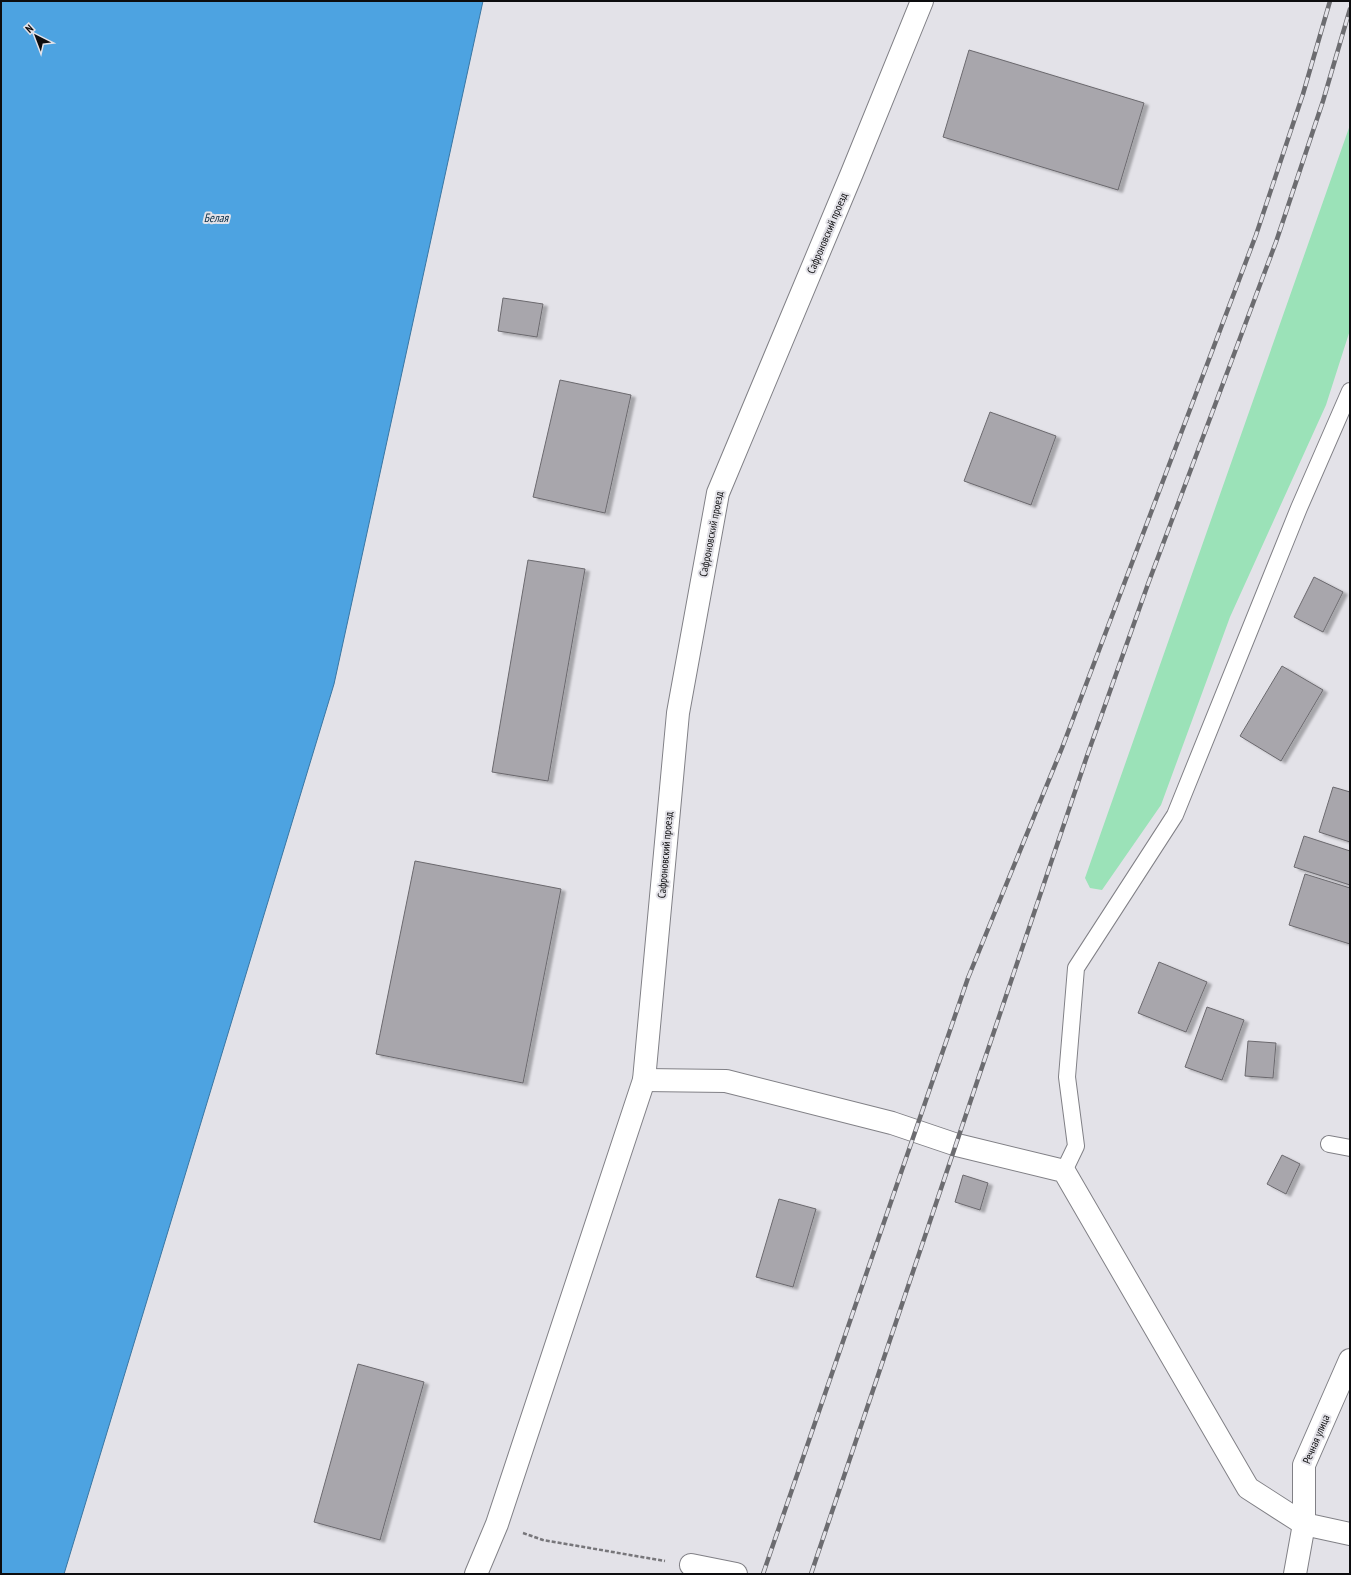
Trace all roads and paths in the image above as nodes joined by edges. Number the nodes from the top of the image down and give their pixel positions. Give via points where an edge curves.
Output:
1 (922, 1) edge
2 (1350, 391) edge
3 (644, 1080) junction
4 (1329, 1144) dead end
5 (1350, 1148) edge
6 (1064, 1171) junction
7 (1350, 1360) edge
8 (1304, 1524) junction
9 (1350, 1534) edge
10 (543, 1540) dead end
11 (691, 1565) joint
12 (476, 1574) edge
13 (736, 1574) edge
14 (1295, 1574) edge

1 - 3 street, Сафроновский проезд via 718,493 678,713
2 - 6 lane via 1299,508 1175,815 1076,968 1067,1077 1076,1146
3 - 6 street via 726,1080 892,1123 957,1145
3 - 12 street, Сафроновский проезд via 497,1524
4 - 5 lane
6 - 8 street via 1248,1488
7 - 8 street, Речная улица via 1304,1465
8 - 9 street
8 - 14 street, Речная улица
10 - 11 path
11 - 13 street

